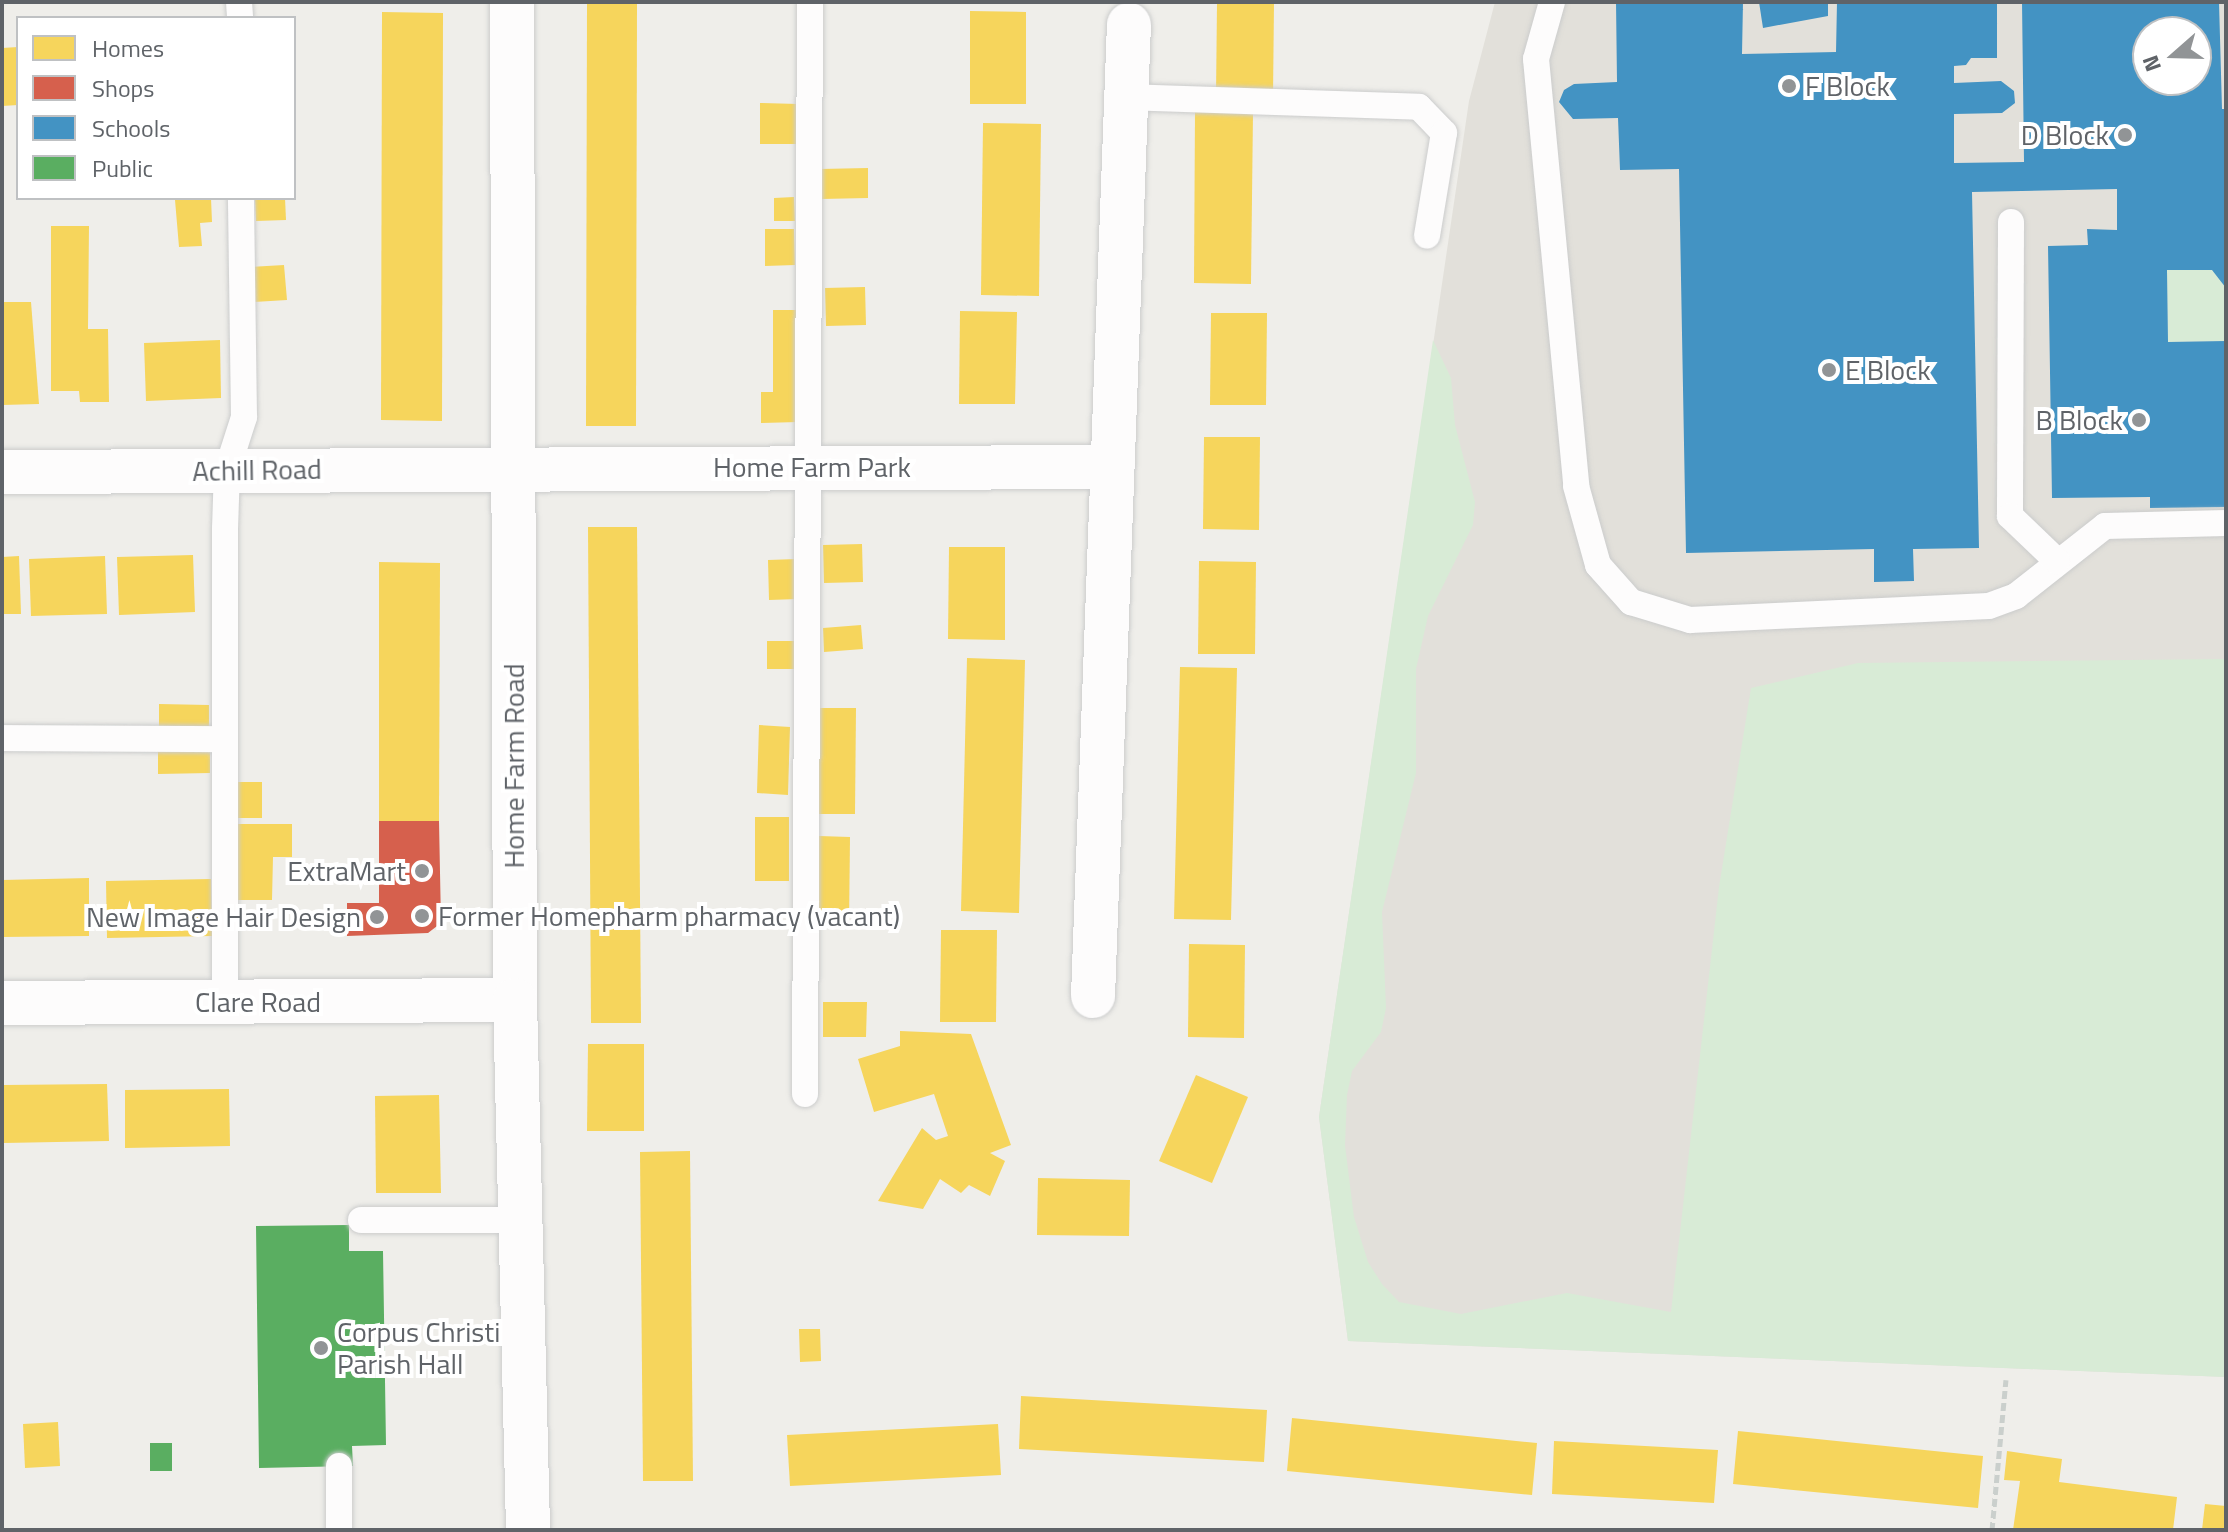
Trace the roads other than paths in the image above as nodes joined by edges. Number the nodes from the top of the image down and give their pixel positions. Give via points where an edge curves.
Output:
1 (512, 2) edge
2 (810, 2) edge
3 (1552, 2) edge
4 (1129, 25) dead end
5 (1124, 97) junction
6 (241, 200) edge
7 (2011, 222) dead end
8 (1427, 236) dead end
9 (811, 467) junction
10 (1111, 467) junction
11 (513, 468) junction
12 (227, 470) junction
13 (2, 472) edge
14 (2226, 523) edge
15 (2057, 561) junction
16 (2, 738) edge
17 (225, 739) junction
18 (1093, 996) dead end
19 (515, 1000) junction
20 (225, 1002) junction
21 (2, 1003) edge
22 (805, 1094) dead end
23 (361, 1220) dead end
24 (521, 1220) junction
25 (339, 1466) dead end
26 (339, 1530) edge
27 (528, 1530) edge

1 - 11 street, Home Farm Road
2 - 9 lane
3 - 15 lane via 1536,59 1546,203 1576,486 1585,531 1612,586 1653,613 1690,620 1945,610 1989,606 2016,596
4 - 5 street
5 - 8 lane via 1419,107 1444,133
5 - 10 street
6 - 12 lane via 244,417
7 - 15 lane via 2010,516
9 - 10 street, Home Farm Park
9 - 11 street, Home Farm Park
9 - 22 lane
10 - 18 street
11 - 12 street, Achill Road
11 - 19 street, Home Farm Road
12 - 13 street, Achill Road
12 - 17 lane
14 - 15 lane via 2105,526
16 - 17 lane
17 - 20 lane
19 - 20 street, Clare Road
19 - 24 street, Home Farm Road
20 - 21 street, Clare Road
23 - 24 lane
24 - 27 street, Home Farm Road
25 - 26 lane

